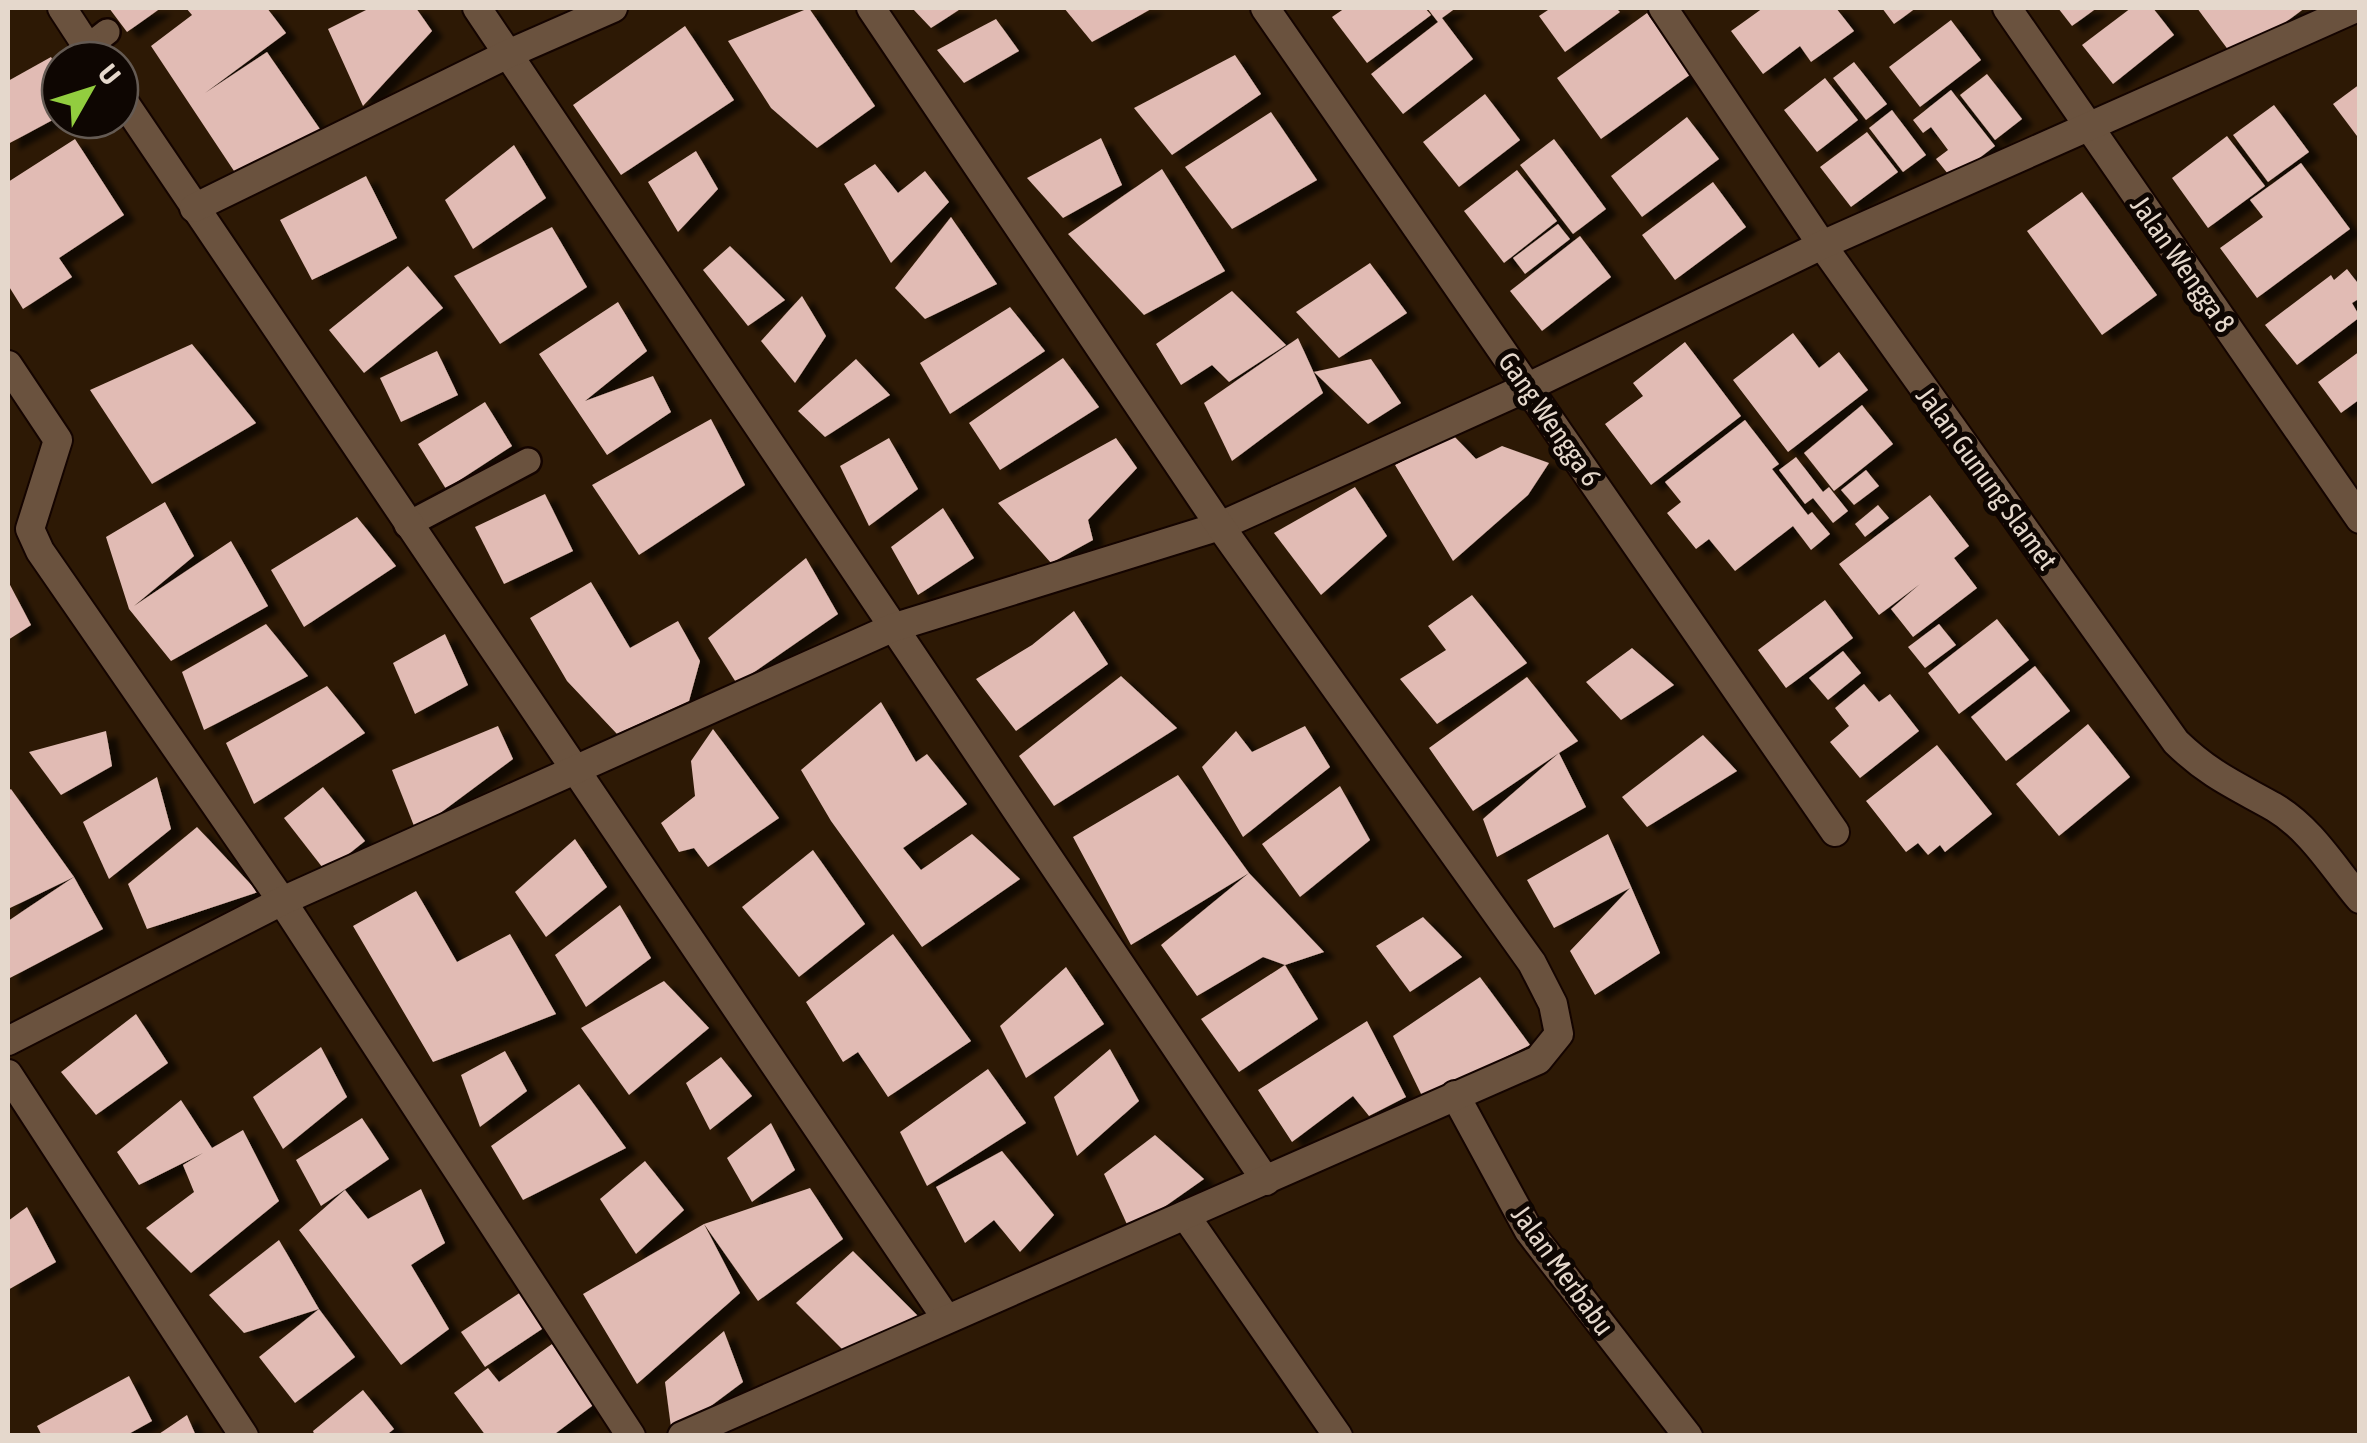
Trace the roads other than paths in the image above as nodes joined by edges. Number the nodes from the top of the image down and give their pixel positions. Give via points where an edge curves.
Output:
1 (62, 8) edge
2 (477, 8) edge
3 (613, 8) edge
4 (871, 8) edge
5 (1265, 8) edge
6 (1664, 8) edge
7 (2008, 8) edge
8 (2356, 8) edge
9 (91, 40) edge
10 (508, 54) junction
11 (140, 126) edge
12 (2088, 126) junction
13 (194, 208) junction
14 (1822, 246) junction
15 (8, 366) edge
16 (1528, 387) junction
17 (528, 461) dead end
18 (2360, 519) edge
19 (408, 525) junction
20 (1220, 526) junction
21 (892, 628) junction
22 (574, 773) junction
23 (1835, 832) dead end
24 (2360, 899) edge
25 (282, 901) junction
26 (8, 1041) edge
27 (8, 1074) edge
28 (1454, 1095) junction
29 (1266, 1181) junction
30 (1185, 1215) junction
31 (946, 1318) junction
32 (244, 1436) edge
33 (631, 1436) edge
34 (682, 1436) edge
35 (1338, 1436) edge
36 (1688, 1436) edge

1 - 9 street
2 - 10 street
3 - 10 street
4 - 20 street
5 - 16 street, Gang Wengga 6
6 - 14 street, Jalan Gunung Slamet
7 - 12 street, Jalan Wengga 8
8 - 12 street
10 - 13 street
10 - 21 street
11 - 13 street
12 - 14 street
12 - 18 street, Jalan Wengga 8
13 - 19 street
14 - 16 street
14 - 24 street, Jalan Gunung Slamet via 2176,742 2204,770 2312,836
15 - 25 street via 58,440 32,538
16 - 20 street
16 - 23 street, Gang Wengga 6
17 - 19 lane
19 - 22 street
20 - 21 street
20 - 28 street via 1532,963 1552,1004 1559,1034 1552,1047 1538,1060
21 - 22 street
21 - 29 street
22 - 25 street
22 - 31 street
25 - 26 street
25 - 33 street
27 - 32 street
28 - 29 street
28 - 36 street, Jalan Merbabu via 1530,1230
29 - 30 street
30 - 31 street
30 - 35 street
31 - 34 street

